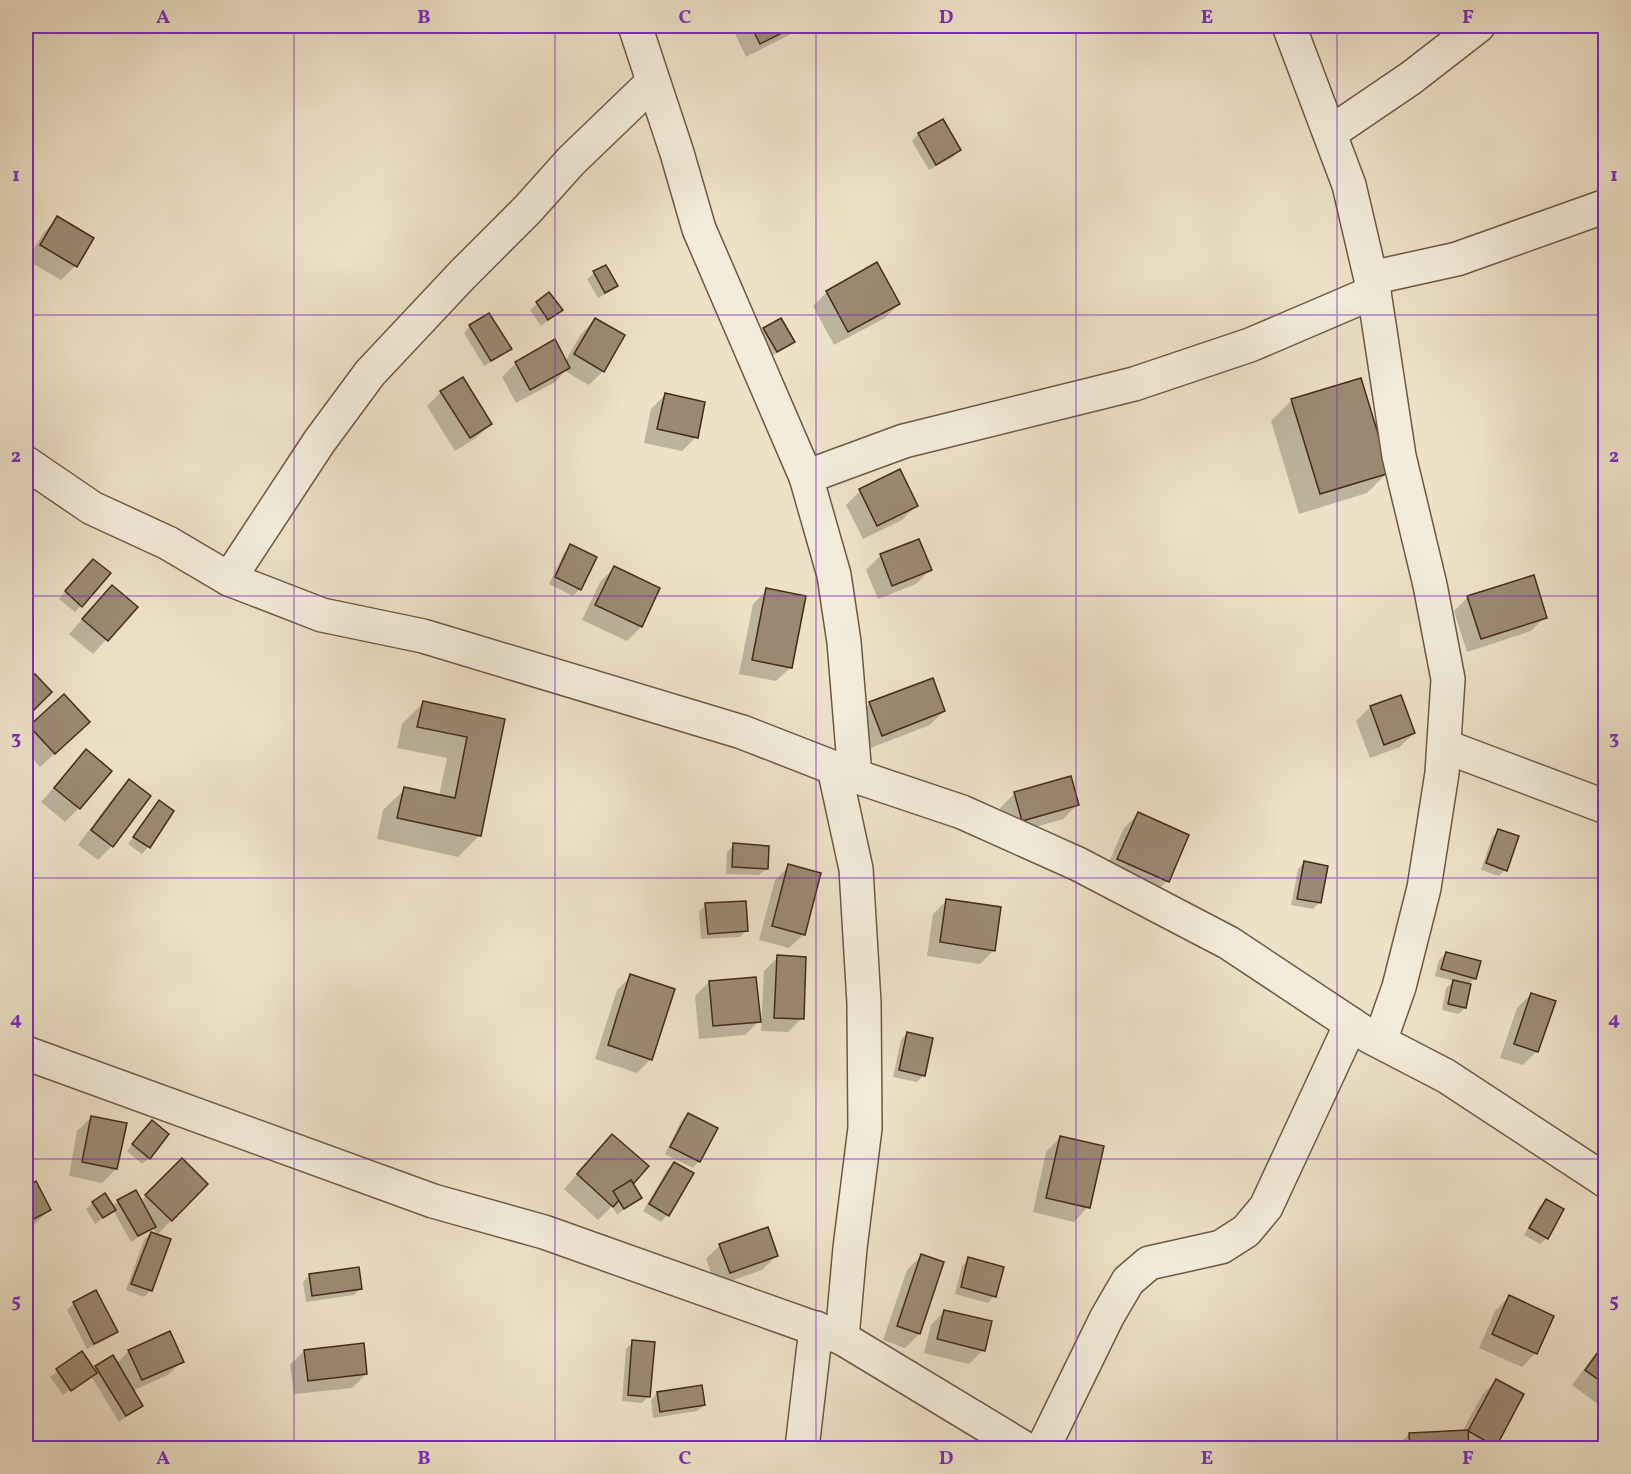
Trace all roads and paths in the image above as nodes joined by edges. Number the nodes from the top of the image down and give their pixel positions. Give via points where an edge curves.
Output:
1 (635, 26) edge
2 (1289, 26) edge
3 (1478, 26) edge
4 (653, 82) junction
5 (1330, 133) junction
6 (1605, 206) edge
7 (1372, 285) junction
8 (26, 463) edge
9 (806, 477) junction
10 (229, 579) junction
11 (1444, 746) junction
12 (844, 772) junction
13 (1605, 807) edge
14 (1351, 1024) junction
15 (1380, 1041) junction
16 (26, 1053) edge
17 (1605, 1181) edge
18 (829, 1333) junction
19 (802, 1449) edge
20 (1024, 1449) edge
21 (1043, 1449) edge

1 - 4 street
2 - 5 street
3 - 5 street
4 - 9 street via 699,229
4 - 10 street via 571,160 370,373 319,442
5 - 7 street via 1349,185
6 - 7 street
7 - 9 street via 1250,345 1134,384 904,441
7 - 11 street via 1399,456 1448,679
8 - 10 street via 92,508 168,543
9 - 12 street via 834,575 844,642
10 - 12 street via 322,615 423,636 742,732
11 - 13 street
11 - 15 street via 1424,888 1399,987
12 - 14 street via 962,812 1078,864 1229,943
12 - 18 street via 856,869 864,1003 865,1128 850,1248
14 - 15 street
14 - 21 street via 1266,1207 1246,1231 1221,1247 1149,1263 1128,1281
15 - 17 street via 1446,1076
16 - 18 street via 433,1201 544,1232
18 - 19 street
18 - 20 street

